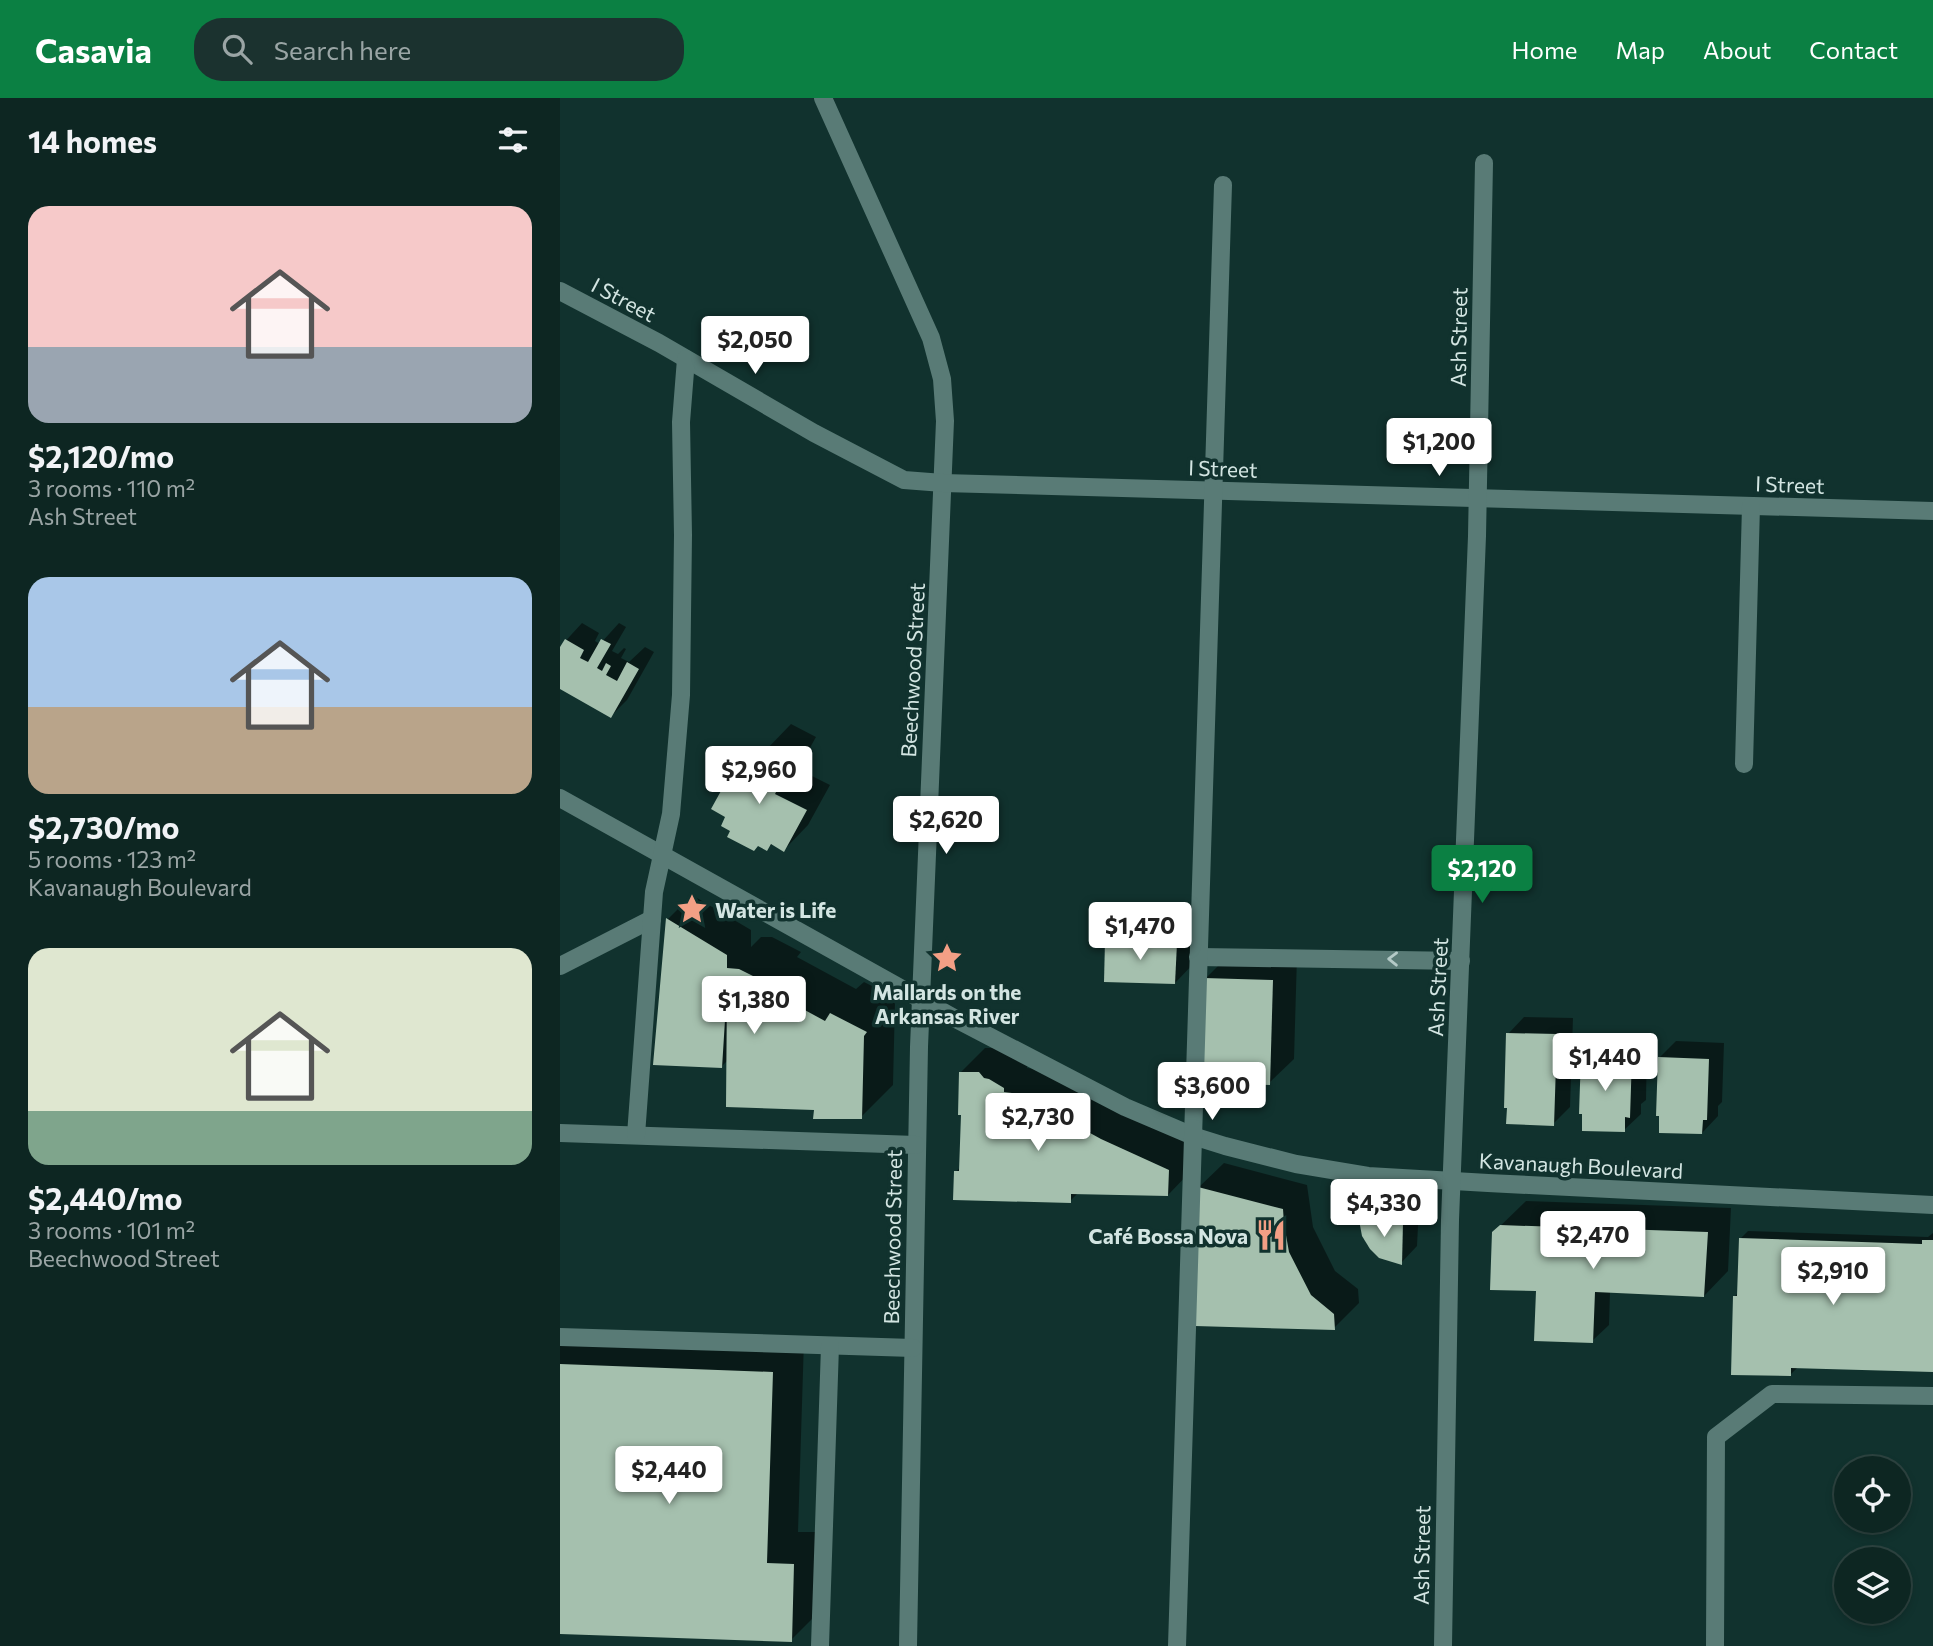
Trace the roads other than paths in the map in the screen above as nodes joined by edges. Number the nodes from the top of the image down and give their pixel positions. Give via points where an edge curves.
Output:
1 (823, 98) edge
2 (1483, 163) dead end
3 (1223, 186) dead end
4 (560, 291) edge
5 (686, 359) junction
6 (943, 483) junction
7 (1213, 491) junction
8 (1478, 499) junction
9 (1751, 506) junction
10 (1933, 511) edge
11 (1744, 764) dead end
12 (560, 798) edge
13 (661, 856) junction
14 (652, 919) junction
15 (1198, 957) junction
16 (1461, 961) junction
17 (560, 966) edge
18 (920, 998) junction
19 (560, 1133) edge
20 (636, 1135) junction
21 (1193, 1136) junction
22 (916, 1145) junction
23 (1451, 1181) junction
24 (1933, 1205) edge
25 (560, 1337) edge
26 (831, 1346) junction
27 (913, 1348) junction
28 (1933, 1396) edge
29 (820, 1646) edge
30 (908, 1646) edge
31 (1177, 1646) edge
32 (1443, 1646) edge
33 (1715, 1646) edge

1 - 6 street, Beechwood Street via 931,338 942,379
2 - 8 street, Ash Street
3 - 7 street
4 - 5 street, I Street
5 - 6 street, I Street via 904,480
5 - 13 street via 681,422 681,695 671,814
6 - 7 street, I Street
6 - 18 street, Beechwood Street
7 - 8 street, I Street
7 - 15 street
8 - 9 street, I Street
8 - 16 street, Ash Street
9 - 10 street, I Street
9 - 11 street
12 - 13 street, Kavanaugh Boulevard
13 - 14 street
13 - 18 street, Kavanaugh Boulevard
14 - 17 street
14 - 20 street
16 -> 15 street
15 - 21 street
16 - 23 street, Ash Street
18 - 21 street, Kavanaugh Boulevard via 1125,1107
18 - 22 street, Beechwood Street
19 - 20 street
20 - 22 street
21 - 23 street, Kavanaugh Boulevard via 1296,1164 1368,1176
21 - 31 street
22 - 27 street, Beechwood Street
23 - 24 street, Kavanaugh Boulevard
23 - 32 street, Ash Street
25 - 26 street
26 - 27 street
26 - 29 street
27 - 30 street, Beechwood Street
28 - 33 street via 1772,1394 1716,1437

